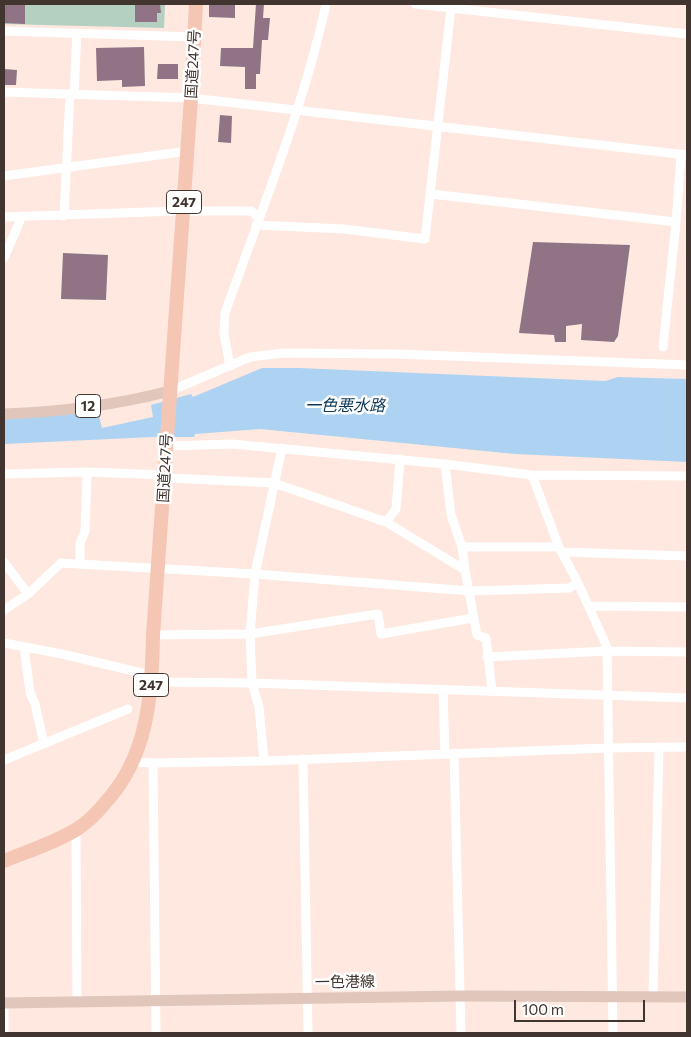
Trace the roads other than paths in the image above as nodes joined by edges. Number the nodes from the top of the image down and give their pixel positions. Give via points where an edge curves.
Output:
1 (196, 4) edge
2 (326, 4) edge
3 (415, 4) edge
4 (446, 6) edge
5 (4, 31) edge
6 (77, 33) junction
7 (687, 34) edge
8 (194, 38) junction
9 (4, 92) edge
10 (72, 94) junction
11 (191, 98) junction
12 (297, 111) junction
13 (438, 127) junction
14 (188, 151) junction
15 (684, 155) edge
16 (67, 167) junction
17 (4, 176) edge
18 (431, 194) junction
19 (184, 212) junction
20 (22, 216) junction
21 (64, 216) junction
22 (4, 217) edge
23 (258, 221) junction
24 (676, 222) junction
25 (4, 258) edge
26 (663, 347) dead end
27 (687, 365) edge
28 (230, 366) junction
29 (170, 396) junction
30 (4, 414) edge
31 (167, 442) junction
32 (282, 448) junction
33 (400, 459) junction
34 (445, 464) junction
35 (87, 472) junction
36 (4, 474) edge
37 (532, 475) junction
38 (166, 476) junction
39 (687, 476) edge
40 (274, 483) junction
41 (386, 522) junction
42 (462, 546) junction
43 (561, 550) junction
44 (687, 556) edge
45 (4, 562) edge
46 (80, 564) junction
47 (159, 568) junction
48 (466, 570) junction
49 (255, 574) junction
50 (578, 583) junction
51 (470, 590) junction
52 (28, 594) junction
53 (589, 606) junction
54 (687, 607) edge
55 (4, 610) edge
56 (474, 618) junction
57 (250, 634) junction
58 (154, 635) junction
59 (4, 643) edge
60 (24, 647) junction
61 (607, 651) junction
62 (687, 652) edge
63 (487, 657) junction
64 (152, 682) junction
65 (252, 683) junction
66 (443, 689) junction
67 (492, 691) junction
68 (606, 696) junction
69 (687, 698) edge
70 (128, 709) dead end
71 (44, 744) junction
72 (659, 747) junction
73 (687, 747) edge
74 (607, 748) junction
75 (450, 754) junction
76 (4, 760) edge
77 (303, 760) junction
78 (264, 761) junction
79 (134, 762) junction
80 (153, 763) junction
81 (76, 829) junction
82 (4, 861) edge
83 (461, 996) junction
84 (612, 996) junction
85 (308, 997) junction
86 (653, 997) junction
87 (687, 997) edge
88 (156, 1000) junction
89 (77, 1002) junction
90 (4, 1003) edge
91 (4, 1007) edge
92 (4, 1033) edge
93 (156, 1033) edge
94 (308, 1033) edge
95 (462, 1033) edge
96 (613, 1033) edge

1 - 8 highway, 国道247号 / 247
2 - 12 street
3 - 4 street
4 - 7 street
4 - 13 street
5 - 6 street
6 - 8 street
6 - 10 street
8 - 11 highway, 国道247号 / 247
9 - 10 street
10 - 11 street
10 - 16 street
11 - 12 street
11 - 14 highway, 国道247号 / 247
12 - 13 street
12 - 23 street
13 - 15 street
13 - 18 street
14 - 16 street
14 - 19 highway, 国道247号 / 247
15 - 24 street
16 - 17 street
16 - 21 street
18 - 23 street via 425,239
18 - 24 street
19 - 21 street
19 - 23 street via 251,211
19 - 29 highway, 国道247号 / 247
20 - 21 street
20 - 22 street
20 - 25 street
23 - 28 street via 225,313 224,334
24 - 26 street
27 - 28 street via 284,353 250,357
28 - 29 street
29 - 30 main road, 12
29 - 31 highway, 国道247号 / 247
31 - 32 street
31 - 38 highway, 国道247号 / 247
32 - 33 street
32 - 40 street
33 - 34 street
33 - 41 street via 396,508
34 - 37 street
34 - 42 street via 451,515
35 - 36 street
35 - 38 street
35 - 46 street
37 - 39 street
37 - 43 street
38 - 40 street
38 - 47 highway, 国道247号 / 247
40 - 41 street
40 - 49 street
41 - 48 street
42 - 43 street
42 - 48 street
43 - 44 street
43 - 50 street
45 - 52 street
46 - 47 street
46 - 52 street via 61,563
47 - 49 street
47 - 58 highway, 国道247号 / 247
48 - 51 street
49 - 51 street
49 - 57 street
50 - 51 street via 569,588
50 - 53 street
51 - 56 street
52 - 55 street
53 - 54 street
53 - 61 street
56 - 57 street via 381,634 378,614
56 - 63 street via 477,635 486,638
57 - 58 street
57 - 65 street
58 - 64 highway, 国道247号 / 247
59 - 60 street
60 - 64 street via 146,674
60 - 71 street via 30,692
61 - 62 street
61 - 63 street
61 - 68 street
63 - 67 street
64 - 65 street
64 - 79 highway, 国道247号 / 247 via 142,739
65 - 66 street
65 - 78 street via 260,707
66 - 67 street
66 - 75 street
67 - 68 street
68 - 69 street
68 - 74 street
70 - 71 street
71 - 76 street
72 - 73 street
72 - 74 street
72 - 86 street
74 - 75 street
74 - 84 street
75 - 77 street
75 - 83 street
77 - 78 street
77 - 85 street
78 - 80 street
79 - 80 street
79 - 81 highway, 国道247号 / 247 via 111,797
80 - 88 street
81 - 82 highway, 国道247号 / 247
81 - 89 street
83 - 84 main road, 一色港線
83 - 85 main road, 一色港線
83 - 95 street
84 - 86 main road, 一色港線
84 - 96 street
85 - 88 main road, 一色港線
85 - 94 street
86 - 87 main road, 一色港線
88 - 89 main road, 一色港線
88 - 93 street
89 - 90 main road, 一色港線
91 - 92 street

